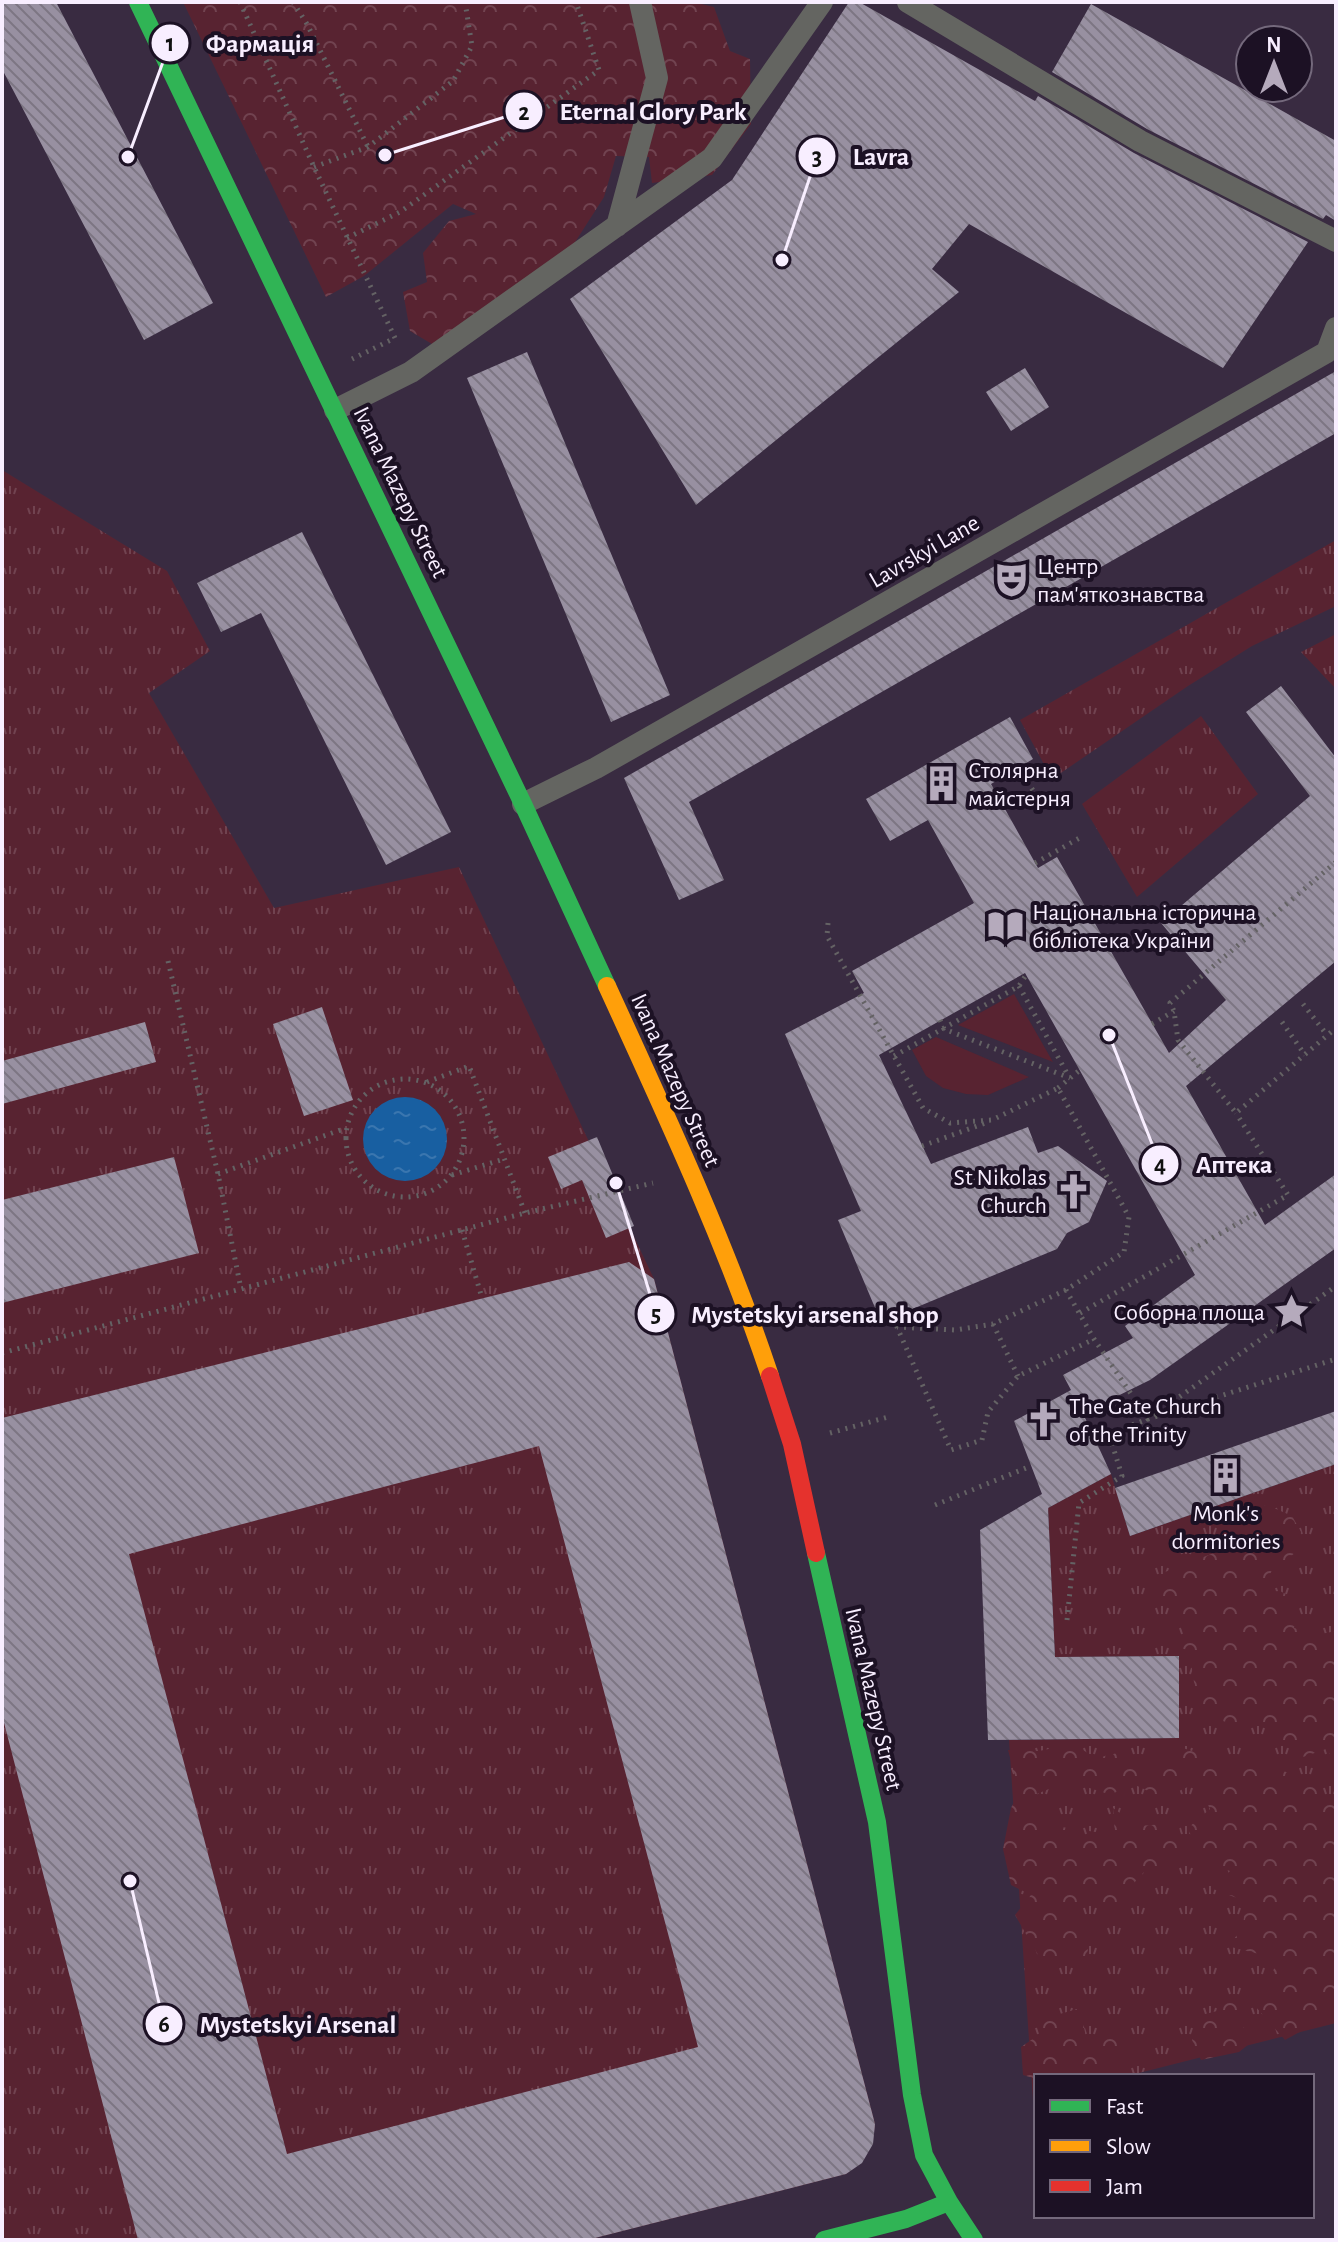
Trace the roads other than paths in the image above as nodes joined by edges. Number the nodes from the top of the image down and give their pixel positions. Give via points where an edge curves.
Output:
1 (138, 2) edge
2 (640, 2) edge
3 (822, 2) edge
4 (908, 2) edge
5 (617, 226) junction
6 (1336, 241) edge
7 (1336, 328) edge
8 (335, 410) junction
9 (523, 804) junction
10 (940, 2206) junction
11 (824, 2240) edge
12 (917, 2240) edge
13 (974, 2240) edge

1 - 8 main road, Ivana Mazepy Street
2 - 5 lane via 657,78
3 - 5 lane via 712,158
4 - 6 lane via 1140,141
5 - 8 lane via 411,372
7 - 9 lane, Lavrskyi Lane via 1327,352 596,768
8 - 9 main road, Ivana Mazepy Street
9 - 10 main road, Ivana Mazepy Street via 685,1155 745,1301 792,1444 877,1822 912,2095
10 - 11 main road
10 - 12 lane
10 - 13 main road, Ivana Mazepy Street

